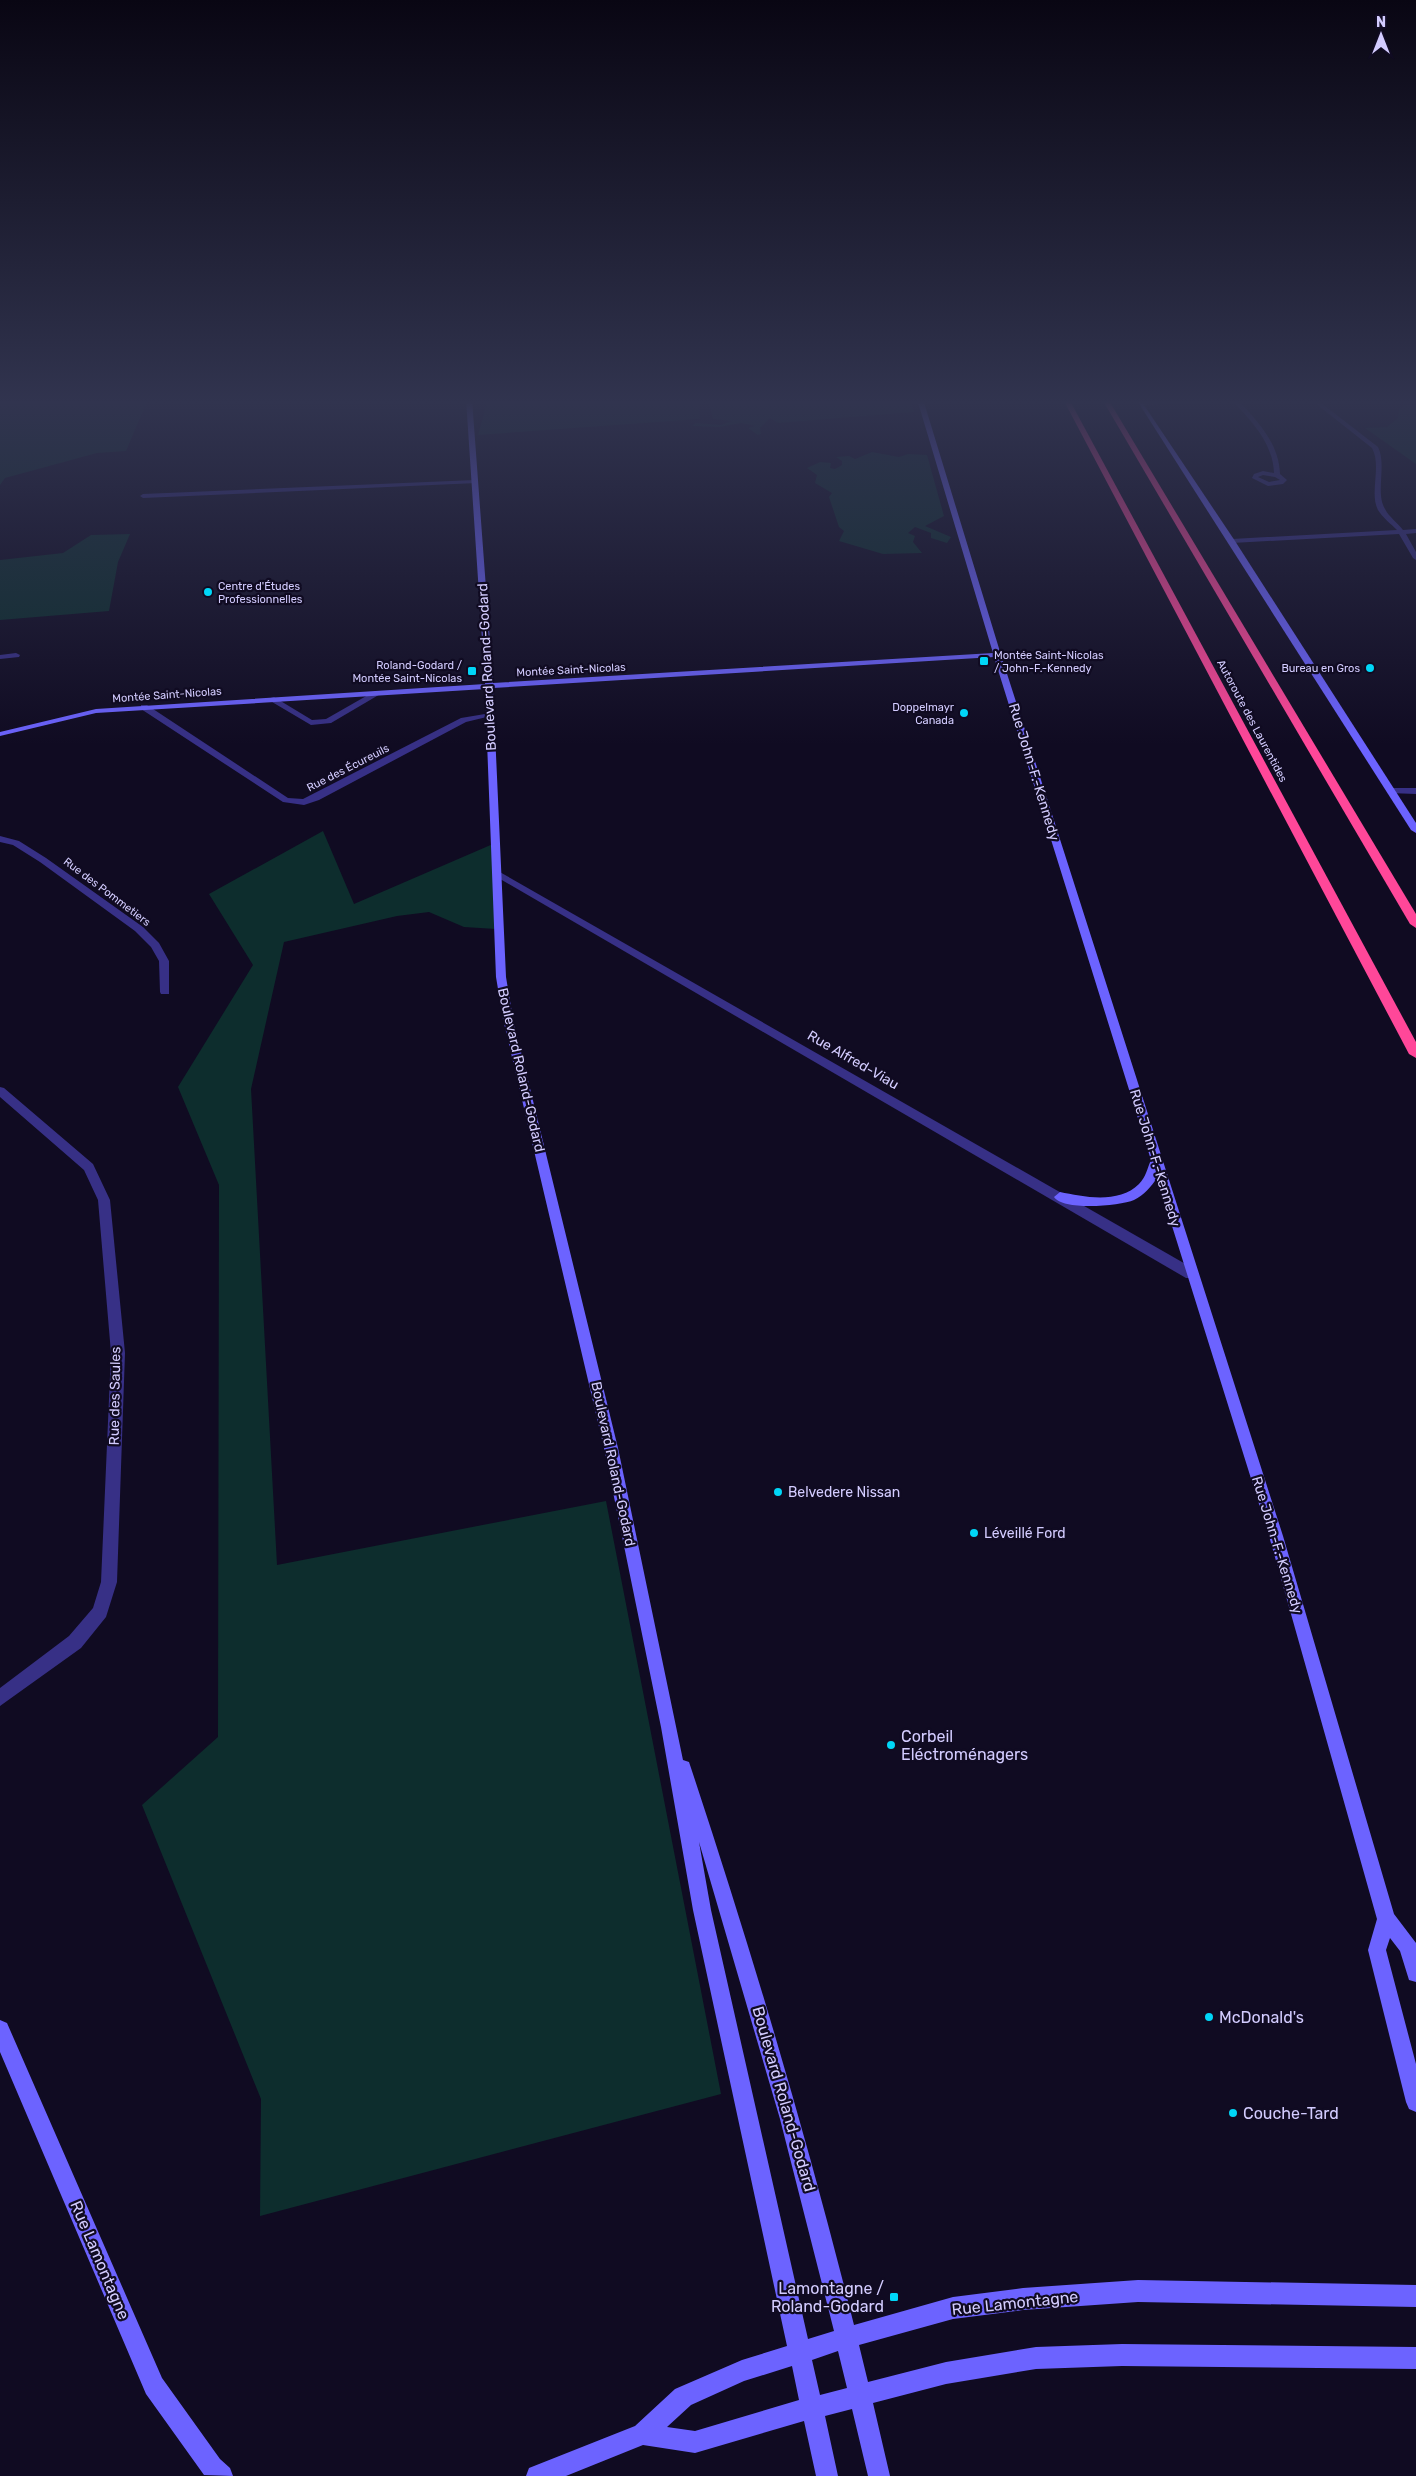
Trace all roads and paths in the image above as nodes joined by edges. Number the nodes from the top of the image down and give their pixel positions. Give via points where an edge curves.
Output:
1 (477, 515) edge
2 (955, 515) edge
3 (1127, 515) edge
4 (1174, 515) edge
5 (1214, 515) edge
6 (1387, 515) edge
7 (1416, 530) edge
8 (1401, 531) junction
9 (1232, 541) junction
10 (1416, 558) edge
11 (997, 655) junction
12 (16, 656) dead end
13 (0, 657) edge
14 (488, 685) junction
15 (378, 694) junction
16 (271, 700) junction
17 (144, 707) junction
18 (490, 714) junction
19 (0, 734) edge
20 (1392, 791) junction
21 (1416, 791) edge
22 (1416, 830) edge
23 (0, 839) edge
24 (498, 874) junction
25 (1416, 924) edge
26 (165, 992) dead end
27 (1416, 1054) edge
28 (0, 1091) edge
29 (1156, 1162) junction
30 (1060, 1197) junction
31 (1191, 1274) junction
32 (0, 1698) edge
33 (669, 1727) junction
34 (1386, 1919) junction
35 (1416, 1973) edge
36 (0, 2030) edge
37 (1416, 2102) edge
38 (1416, 2296) edge
39 (846, 2338) junction
40 (801, 2351) junction
41 (1416, 2358) edge
42 (860, 2396) junction
43 (813, 2408) junction
44 (643, 2434) junction
45 (222, 2476) edge
46 (537, 2476) edge
47 (827, 2476) edge
48 (879, 2476) edge

1 - 14 street, Boulevard Roland-Godard
2 - 11 street, Rue John-F.-Kennedy
3 - 27 highway, Autoroute des Laurentides
4 - 25 highway
5 - 9 street
6 - 8 street
7 - 8 street
8 - 9 street
8 - 10 street
9 - 20 street
11 - 14 street, Montée Saint-Nicolas
11 - 29 street, Rue John-F.-Kennedy
12 - 13 street
14 - 15 street, Montée Saint-Nicolas
14 - 18 street, Boulevard Roland-Godard
15 - 16 street, Montée Saint-Nicolas
15 - 16 street via 328,721 311,723
16 - 17 street, Montée Saint-Nicolas
17 - 18 street, Rue des Écureuils via 286,800 304,802 464,720
17 - 19 street, Montée Saint-Nicolas via 87,713
18 - 24 street, Boulevard Roland-Godard
20 - 21 street
20 - 22 street
23 - 26 street, Rue des Pommetiers via 16,842 139,929 155,945 164,961
24 - 30 street, Rue Alfred-Viau
24 - 33 street, Boulevard Roland-Godard via 501,977 508,1019 611,1448
28 - 32 street, Rue des Saules via 89,1167 104,1200 118,1353 109,1582 100,1612 75,1642
29 - 30 street via 1146,1186 1134,1195 1098,1202
29 - 31 street, Rue John-F.-Kennedy
30 - 31 street, Rue Alfred-Viau
31 - 34 street, Rue John-F.-Kennedy via 1276,1536
33 - 39 street, Boulevard Roland-Godard via 728,1901 805,2173
33 - 40 street, Boulevard Roland-Godard via 702,1910
34 - 35 street, Rue John-F.-Kennedy via 1408,1946
34 - 37 street via 1377,1950
36 - 45 street, Rue Lamontagne via 154,2386 212,2467
38 - 39 street, Rue Lamontagne via 1138,2291 1023,2299 953,2308
39 - 40 street, Rue Lamontagne
39 - 42 street, Boulevard Roland-Godard
40 - 43 street, Boulevard Roland-Godard
40 - 44 street, Rue Lamontagne via 742,2371 683,2397
41 - 42 street via 1122,2355 1036,2358 946,2373
42 - 43 street
42 - 48 street, Boulevard Roland-Godard
43 - 44 street via 695,2442
43 - 47 street, Boulevard Roland-Godard
44 - 46 street, Rue Lamontagne

